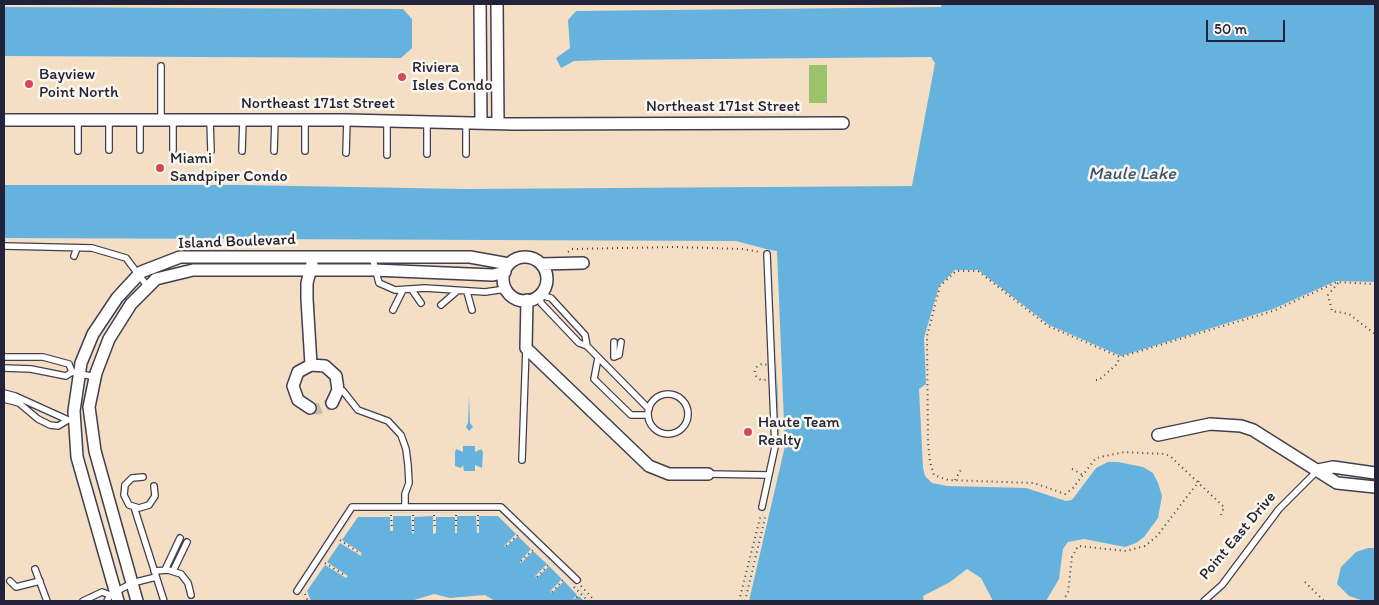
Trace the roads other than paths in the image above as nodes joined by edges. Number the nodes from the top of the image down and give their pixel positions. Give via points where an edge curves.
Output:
1 (480, 4) edge
2 (497, 4) edge
3 (161, 66) dead end
4 (4, 120) edge
5 (109, 120) junction
6 (210, 120) junction
7 (243, 120) junction
8 (275, 120) junction
9 (305, 120) junction
10 (347, 120) junction
11 (78, 121) junction
12 (140, 121) junction
13 (161, 121) junction
14 (173, 121) junction
15 (387, 121) junction
16 (427, 122) junction
17 (466, 122) junction
18 (481, 122) junction
19 (498, 123) junction
20 (843, 123) dead end
21 (109, 150) dead end
22 (140, 150) dead end
23 (173, 150) dead end
24 (78, 151) dead end
25 (242, 151) dead end
26 (274, 151) dead end
27 (305, 151) dead end
28 (211, 152) dead end
29 (346, 153) dead end
30 (427, 154) dead end
31 (466, 154) dead end
32 (387, 155) dead end
33 (4, 246) edge
34 (77, 248) junction
35 (767, 254) road end
36 (74, 256) dead end
37 (313, 256) junction
38 (372, 256) junction
39 (172, 260) junction
40 (583, 263) dead end
41 (541, 264) junction
42 (507, 268) junction
43 (311, 270) junction
44 (374, 270) junction
45 (139, 275) junction
46 (175, 275) junction
47 (148, 287) junction
48 (506, 289) junction
49 (403, 290) junction
50 (412, 290) junction
51 (456, 292) junction
52 (467, 292) junction
53 (540, 295) junction
54 (527, 300) junction
55 (421, 303) dead end
56 (441, 305) dead end
57 (393, 310) dead end
58 (472, 310) dead end
59 (614, 342) dead end
60 (621, 342) dead end
61 (587, 346) junction
62 (526, 348) junction
63 (4, 357) edge
64 (614, 357) junction
65 (598, 358) junction
66 (311, 365) junction
67 (607, 366) junction
68 (4, 368) edge
69 (76, 373) junction
70 (95, 377) junction
71 (338, 390) junction
72 (4, 393) edge
73 (4, 399) edge
74 (332, 403) dead end
75 (310, 408) dead end
76 (649, 409) junction
77 (648, 416) junction
78 (72, 420) junction
79 (91, 420) junction
80 (1158, 434) dead end
81 (522, 460) dead end
82 (1318, 470) junction
83 (1375, 473) edge
84 (708, 474) joint
85 (768, 475) junction
86 (143, 477) dead end
87 (154, 486) dead end
88 (1375, 487) edge
89 (134, 507) junction
90 (405, 507) junction
91 (762, 507) road end
92 (180, 538) dead end
93 (187, 542) dead end
94 (35, 569) dead end
95 (165, 570) junction
96 (173, 571) junction
97 (155, 574) junction
98 (577, 580) road end
99 (10, 581) dead end
100 (40, 581) junction
101 (132, 583) junction
102 (296, 591) dead end
103 (191, 595) dead end
104 (112, 597) edge
105 (47, 601) edge
106 (84, 601) edge
107 (137, 601) edge
108 (164, 601) edge
109 (1204, 601) edge

1 - 18 street
2 - 19 street
3 - 13 lane
4 - 11 street, Northeast 171st Street
5 - 11 street, Northeast 171st Street
5 - 12 street, Northeast 171st Street
5 - 21 lane
6 - 7 street, Northeast 171st Street
6 - 14 street, Northeast 171st Street
6 - 28 lane
7 - 8 street, Northeast 171st Street
7 - 25 lane
8 - 9 street, Northeast 171st Street
8 - 26 lane
9 - 10 street, Northeast 171st Street
9 - 27 lane
10 - 15 street, Northeast 171st Street
10 - 29 lane
11 - 24 lane
12 - 13 street, Northeast 171st Street
12 - 22 lane
13 - 14 street, Northeast 171st Street
14 - 23 lane
15 - 16 street, Northeast 171st Street
15 - 32 lane
16 - 17 street, Northeast 171st Street
16 - 30 lane
17 - 18 street, Northeast 171st Street
17 - 31 lane
18 - 19 street, Northeast 171st Street
19 - 20 street, Northeast 171st Street
33 - 34 lane
34 - 36 lane
34 - 45 lane via 92,248 126,258
35 - 85 lane via 776,447
37 - 38 street, Island Boulevard
37 - 39 street, Island Boulevard via 180,257
37 - 43 street
38 - 42 street, Island Boulevard via 470,258
38 - 44 lane
39 - 45 street, Island Boulevard
39 - 46 street
40 - 41 street
41 - 42 street, Island Boulevard via 536,259 522,257
41 - 53 street via 547,283
42 - 44 street, Island Boulevard via 493,275
42 - 48 street
43 - 44 street, Island Boulevard
43 - 46 street, Island Boulevard via 193,270
43 - 66 street via 307,299
44 - 49 lane via 379,283 394,290
45 - 47 lane
45 - 69 street, Island Boulevard via 117,298 93,334
46 - 47 street, Island Boulevard via 156,279
47 - 70 street, Island Boulevard via 131,304 109,339
48 - 52 lane
48 - 54 street via 513,296
49 - 50 lane
49 - 57 lane
50 - 51 lane via 425,288
50 - 55 lane
51 - 52 lane
51 - 56 lane
52 - 58 lane
53 - 54 street
53 - 61 lane via 541,303 579,343
53 - 61 lane via 551,298 585,335
54 - 62 street
59 - 64 lane
60 - 64 lane via 619,355
61 - 65 lane
62 - 81 lane
62 - 84 street via 649,466 669,474
63 - 69 lane via 44,357 69,364
64 - 67 lane
65 - 67 lane
65 - 77 lane via 594,379 631,415
66 - 71 street via 331,370 338,382
66 - 75 street via 298,372 293,386 298,400
67 - 76 lane
68 - 69 lane via 66,376
69 - 70 lane
69 - 78 street, Island Boulevard
70 - 79 street, Island Boulevard via 89,407
71 - 74 street
71 - 90 lane via 358,410 388,420 401,435 408,465
72 - 78 lane
73 - 78 lane via 19,403 38,420 50,425 58,426
76 - 77 lane
76 - 77 lane via 657,398 670,395 687,405 689,418 671,436 653,428
78 - 79 lane
78 - 104 street, Island Boulevard via 77,457
79 - 101 street, Island Boulevard via 95,451
80 - 82 street via 1210,424 1241,426
82 - 83 street via 1333,467
82 - 88 street via 1337,483
82 - 109 lane, Point East Drive via 1279,509 1222,585
84 - 85 lane
85 - 91 lane
86 - 89 lane via 132,478 125,485 126,500
87 - 89 lane via 153,501 144,507
89 - 97 lane
90 - 98 lane via 501,507
90 - 102 lane via 352,507
92 - 95 lane
93 - 96 lane
94 - 100 lane
95 - 96 lane
95 - 97 lane
96 - 103 lane via 181,574
97 - 101 lane
97 - 108 lane
99 - 100 lane via 16,587
100 - 105 lane
101 - 104 lane
101 - 107 street, Island Boulevard
104 - 106 lane via 102,592

